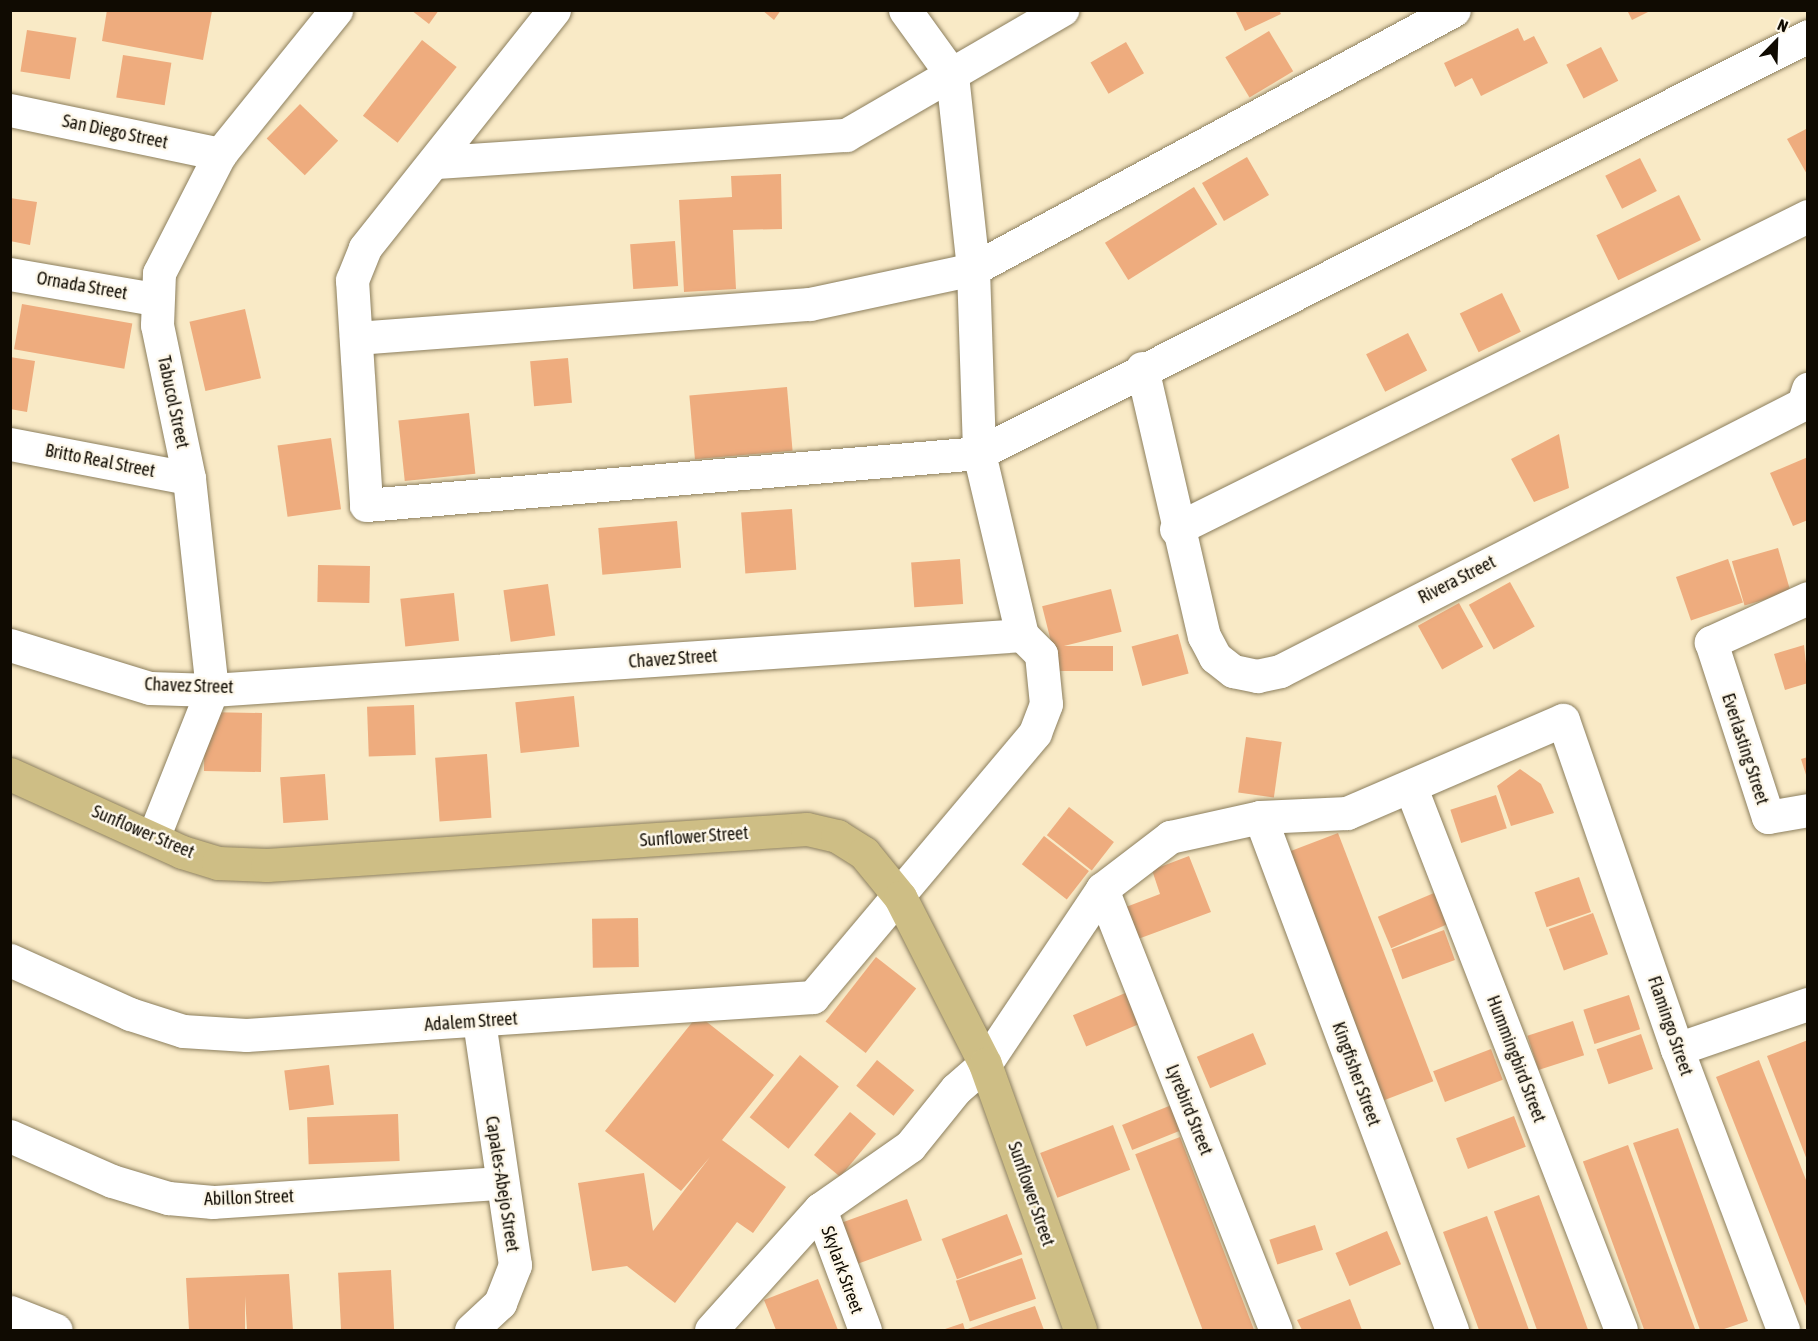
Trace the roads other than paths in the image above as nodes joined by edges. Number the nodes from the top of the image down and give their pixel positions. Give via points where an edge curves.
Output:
1 (336, 10) edge
2 (554, 10) edge
3 (905, 10) edge
4 (1062, 10) edge
5 (1454, 10) edge
6 (1808, 36) edge
7 (952, 75) junction
8 (10, 110) edge
9 (220, 153) junction
10 (438, 162) junction
11 (1808, 216) edge
12 (973, 270) junction
13 (10, 274) edge
14 (154, 299) junction
15 (356, 338) junction
16 (1142, 368) junction
17 (1808, 389) edge
18 (10, 444) edge
19 (979, 453) junction
20 (189, 478) junction
21 (1176, 529) junction
22 (1808, 598) edge
23 (1022, 635) junction
24 (10, 645) edge
25 (212, 690) junction
26 (10, 774) edge
27 (1411, 788) junction
28 (1808, 810) edge
29 (1260, 817) junction
30 (153, 838) junction
31 (1102, 889) junction
32 (900, 897) junction
33 (10, 960) edge
34 (1808, 1004) edge
35 (479, 1022) junction
36 (1677, 1049) junction
37 (985, 1064) junction
38 (10, 1136) edge
39 (499, 1183) junction
40 (820, 1209) junction
41 (10, 1312) edge
42 (56, 1330) edge
43 (471, 1330) edge
44 (711, 1330) edge
45 (865, 1330) edge
46 (1080, 1330) edge
47 (1276, 1330) edge
48 (1452, 1330) edge
49 (1622, 1330) edge
50 (1783, 1330) edge

1 - 9 street, Tabucol Street
2 - 10 street
3 - 7 street
4 - 7 street
5 - 12 street
6 - 16 street
7 - 10 street via 846,135
7 - 12 street
8 - 9 street, San Diego Street
9 - 14 street, Tabucol Street via 159,273
10 - 15 street via 365,249 352,280
11 - 21 street
12 - 15 street via 810,304
12 - 19 street
13 - 14 street, Ornada Street
14 - 20 street, Tabucol Street
15 - 19 street via 366,505
16 - 19 street
16 - 21 street, Rivera Street
17 - 21 street, Rivera Street via 1803,404 1280,670 1257,676 1233,671 1215,657 1204,636
18 - 20 street, Britto Real Street
19 - 23 street
20 - 25 street, Tabucol Street
22 - 28 street, Everlasting Street via 1711,642 1767,817
23 - 25 street, Chavez Street
23 - 32 street via 1041,654 1046,677 1046,704 1035,733
24 - 25 street, Chavez Street via 150,688
25 - 30 street, Tabucol Street
26 - 30 main road, Sunflower Street
27 - 29 street via 1347,813
27 - 36 street, Flamingo Street via 1563,720
27 - 49 street, Hummingbird Street
29 - 31 street via 1170,837
29 - 48 street, Kingfisher Street
30 - 32 main road, Sunflower Street via 218,863 267,865 807,830 837,836 864,853
31 - 37 street
31 - 47 street, Lyrebird Street
32 - 35 street, Adalem Street via 813,997
32 - 37 main road, Sunflower Street
33 - 35 street, Adalem Street via 130,1014 183,1031 246,1035
34 - 36 street
35 - 39 street, Capales-Abejo Street
36 - 50 street, Flamingo Street
37 - 40 street via 956,1089 910,1146
37 - 46 main road, Sunflower Street
38 - 39 street, Abillon Street via 112,1181 168,1198 213,1202
39 - 43 street, Capales-Abejo Street via 515,1265 500,1302
40 - 44 street
40 - 45 street, Skylark Street
41 - 42 street

